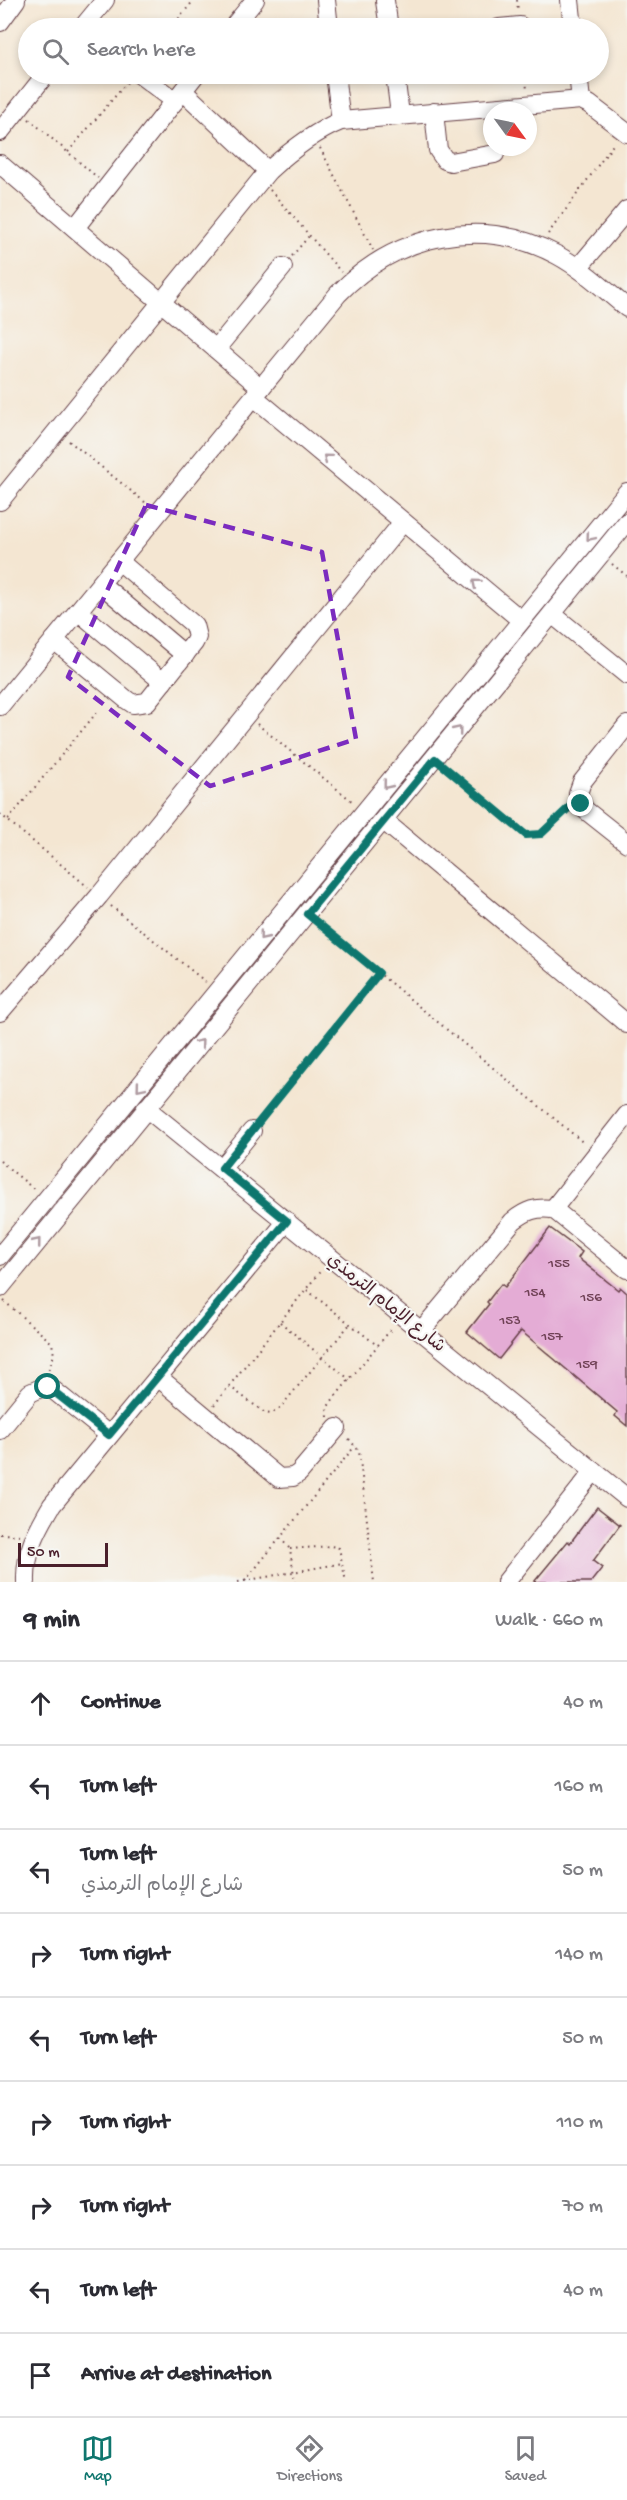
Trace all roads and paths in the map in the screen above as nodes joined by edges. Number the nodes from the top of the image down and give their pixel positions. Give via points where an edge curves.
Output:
1 (16, 0) edge
2 (105, 0) edge
3 (194, 0) edge
4 (326, 0) edge
5 (570, 0) edge
6 (385, 1) edge
7 (251, 2) edge
8 (90, 18) edge
9 (179, 18) edge
10 (239, 18) edge
11 (328, 18) edge
12 (388, 18) edge
13 (572, 18) edge
14 (0, 22) edge
15 (37, 84) edge
16 (126, 84) edge
17 (157, 84) edge
18 (188, 84) edge
19 (336, 84) edge
20 (395, 84) edge
21 (526, 84) edge
22 (579, 84) edge
23 (179, 96) junction
24 (581, 100) junction
25 (529, 102) edge
26 (537, 103) edge
27 (483, 108) edge
28 (434, 112) junction
29 (400, 116) junction
30 (7, 118) edge
31 (340, 121) junction
32 (626, 132) edge
33 (313, 136) junction
34 (68, 152) junction
35 (484, 156) edge
36 (0, 164) edge
37 (264, 175) junction
38 (108, 186) junction
39 (624, 220) edge
40 (75, 228) junction
41 (309, 236) junction
42 (539, 246) junction
43 (378, 260) junction
44 (283, 267) joint
45 (578, 268) junction
46 (350, 282) junction
47 (162, 301) junction
48 (627, 308) edge
49 (216, 349) junction
50 (258, 392) junction
51 (57, 432) junction
52 (627, 492) edge
53 (0, 501) edge
54 (159, 513) junction
55 (403, 522) junction
56 (627, 522) edge
57 (601, 554) junction
58 (119, 561) junction
59 (570, 561) junction
60 (585, 574) junction
61 (627, 576) edge
62 (101, 584) junction
63 (78, 611) junction
64 (552, 614) junction
65 (522, 620) junction
66 (54, 640) junction
67 (184, 656) junction
68 (479, 672) junction
69 (627, 675) edge
70 (163, 682) junction
71 (495, 685) junction
72 (0, 706) edge
73 (98, 711) dead end
74 (246, 714) junction
75 (627, 725) edge
76 (435, 759) junction
77 (405, 763) junction
78 (421, 776) junction
79 (578, 799) junction
80 (365, 812) junction
81 (8, 820) dead end
82 (384, 821) junction
83 (627, 843) edge
84 (321, 866) junction
85 (336, 879) junction
86 (307, 914) junction
87 (379, 973) junction
88 (0, 1012) edge
89 (627, 1024) edge
90 (168, 1052) junction
91 (182, 1065) junction
92 (146, 1108) junction
93 (627, 1115) edge
94 (252, 1131) joint
95 (98, 1137) junction
96 (113, 1148) junction
97 (596, 1154) junction
98 (0, 1161) edge
99 (222, 1168) junction
100 (46, 1200) junction
101 (553, 1209) junction
102 (287, 1221) junction
103 (0, 1256) edge
104 (331, 1257) junction
105 (627, 1269) edge
106 (0, 1288) edge
107 (306, 1289) junction
108 (0, 1297) edge
109 (403, 1315) junction
110 (280, 1322) junction
111 (350, 1324) junction
112 (422, 1330) junction
113 (378, 1346) junction
114 (322, 1357) junction
115 (158, 1377) junction
116 (350, 1380) junction
117 (229, 1386) junction
118 (43, 1387) junction
119 (205, 1417) junction
120 (337, 1428) junction
121 (0, 1430) edge
122 (109, 1435) junction
123 (355, 1446) junction
124 (594, 1471) junction
125 (627, 1498) edge
126 (0, 1534) edge
127 (33, 1536) junction
128 (280, 1538) junction
129 (290, 1549) junction
130 (343, 1563) junction
131 (293, 1572) junction
132 (245, 1581) edge
133 (26, 1582) edge
134 (238, 1582) edge
135 (295, 1582) edge
136 (346, 1582) edge
137 (374, 1582) edge
138 (506, 1582) edge

1 - 14 street
2 - 8 street
3 - 9 path
4 - 11 street
5 - 13 street
6 - 12 street
7 - 10 street
15 - 30 street
16 - 34 path
17 - 23 street
18 - 23 street
19 - 31 street
20 - 29 street
21 - 25 path
22 - 24 street
23 - 37 street
23 - 38 street
24 - 26 street
24 - 32 street
27 - 28 street
28 - 29 street
28 - 35 street via 438,150 445,160
29 - 31 street
30 - 34 path
31 - 33 street
32 - 42 path
33 - 37 street
33 - 43 path
34 - 38 path
36 - 40 street
37 - 41 path
37 - 47 street
38 - 40 street
39 - 45 street
40 - 47 street
41 - 44 path
41 - 46 path
42 - 43 street via 493,234 445,235
42 - 45 street
43 - 46 street
44 - 49 street
45 - 48 street
46 - 50 street
47 - 49 street
47 - 51 street
49 - 50 street
50 - 54 street
55 -> 50 street
51 - 53 street
51 - 54 path
52 -> 59 street
54 - 58 street
65 -> 55 street
55 - 74 street
56 - 57 street
57 - 60 street
57 - 61 path
58 - 62 street
58 - 67 street via 194,625 197,637
59 - 60 street
59 - 65 street
60 - 64 street
62 - 63 street
62 - 67 street
63 - 66 street
63 - 70 street
64 - 69 street
64 - 71 street
65 - 68 street
66 - 70 street via 133,704 147,702
66 - 72 street
67 - 70 street
68 - 71 street
68 - 77 street
76 -> 71 street
73 - 81 path
74 - 80 path
74 - 88 street
75 - 79 street via 582,782
76 - 78 street
76 - 79 path via 531,836 545,831
77 - 78 street
77 -> 80 street
78 - 82 street
79 - 83 street via 584,809
80 - 84 street
82 - 85 street
82 - 89 street
84 - 85 street
84 -> 90 street
85 - 86 street
86 - 87 path
91 -> 86 street
87 - 94 path
87 - 97 path
90 - 91 street
90 -> 95 street
91 - 92 street
92 - 96 street
92 - 99 street, شارع الإمام الترمذي
93 - 97 street
94 - 99 street
95 - 96 street
95 - 100 street
106 -> 96 street
97 - 101 street
98 - 100 path
99 - 102 street, شارع الإمام الترمذي
100 - 103 street
101 - 105 street
101 - 112 street via 538,1207 524,1211 513,1221
102 - 104 street, شارع الإمام الترمذي
102 - 115 street
104 - 107 path
104 - 109 street, شارع الإمام الترمذي
107 - 110 path
107 - 111 path
108 - 118 path via 52,1343 54,1355
109 - 112 street, شارع الإمام الترمذي
109 - 113 path
110 - 114 path
110 - 117 path
111 - 113 path
111 - 114 path
112 - 124 street, شارع الإمام الترمذي
113 - 116 path
114 - 116 path
114 - 117 path via 271,1414
115 - 119 street
115 - 122 street
116 - 120 path via 327,1408
117 - 119 path
118 - 121 street via 30,1393
118 - 122 street via 52,1389
119 - 120 street via 273,1474 286,1479 299,1473
120 - 123 path
122 - 127 street via 52,1505
123 - 128 path
123 - 137 path via 359,1451
124 - 125 street, شارع الإمام الترمذي
124 - 138 street
126 - 127 path
127 - 133 street
128 - 129 path
128 - 132 path
129 - 130 path via 336,1547 342,1552
129 - 131 path
130 - 131 path
130 - 136 path
131 - 132 path
131 - 135 path
132 - 134 path

